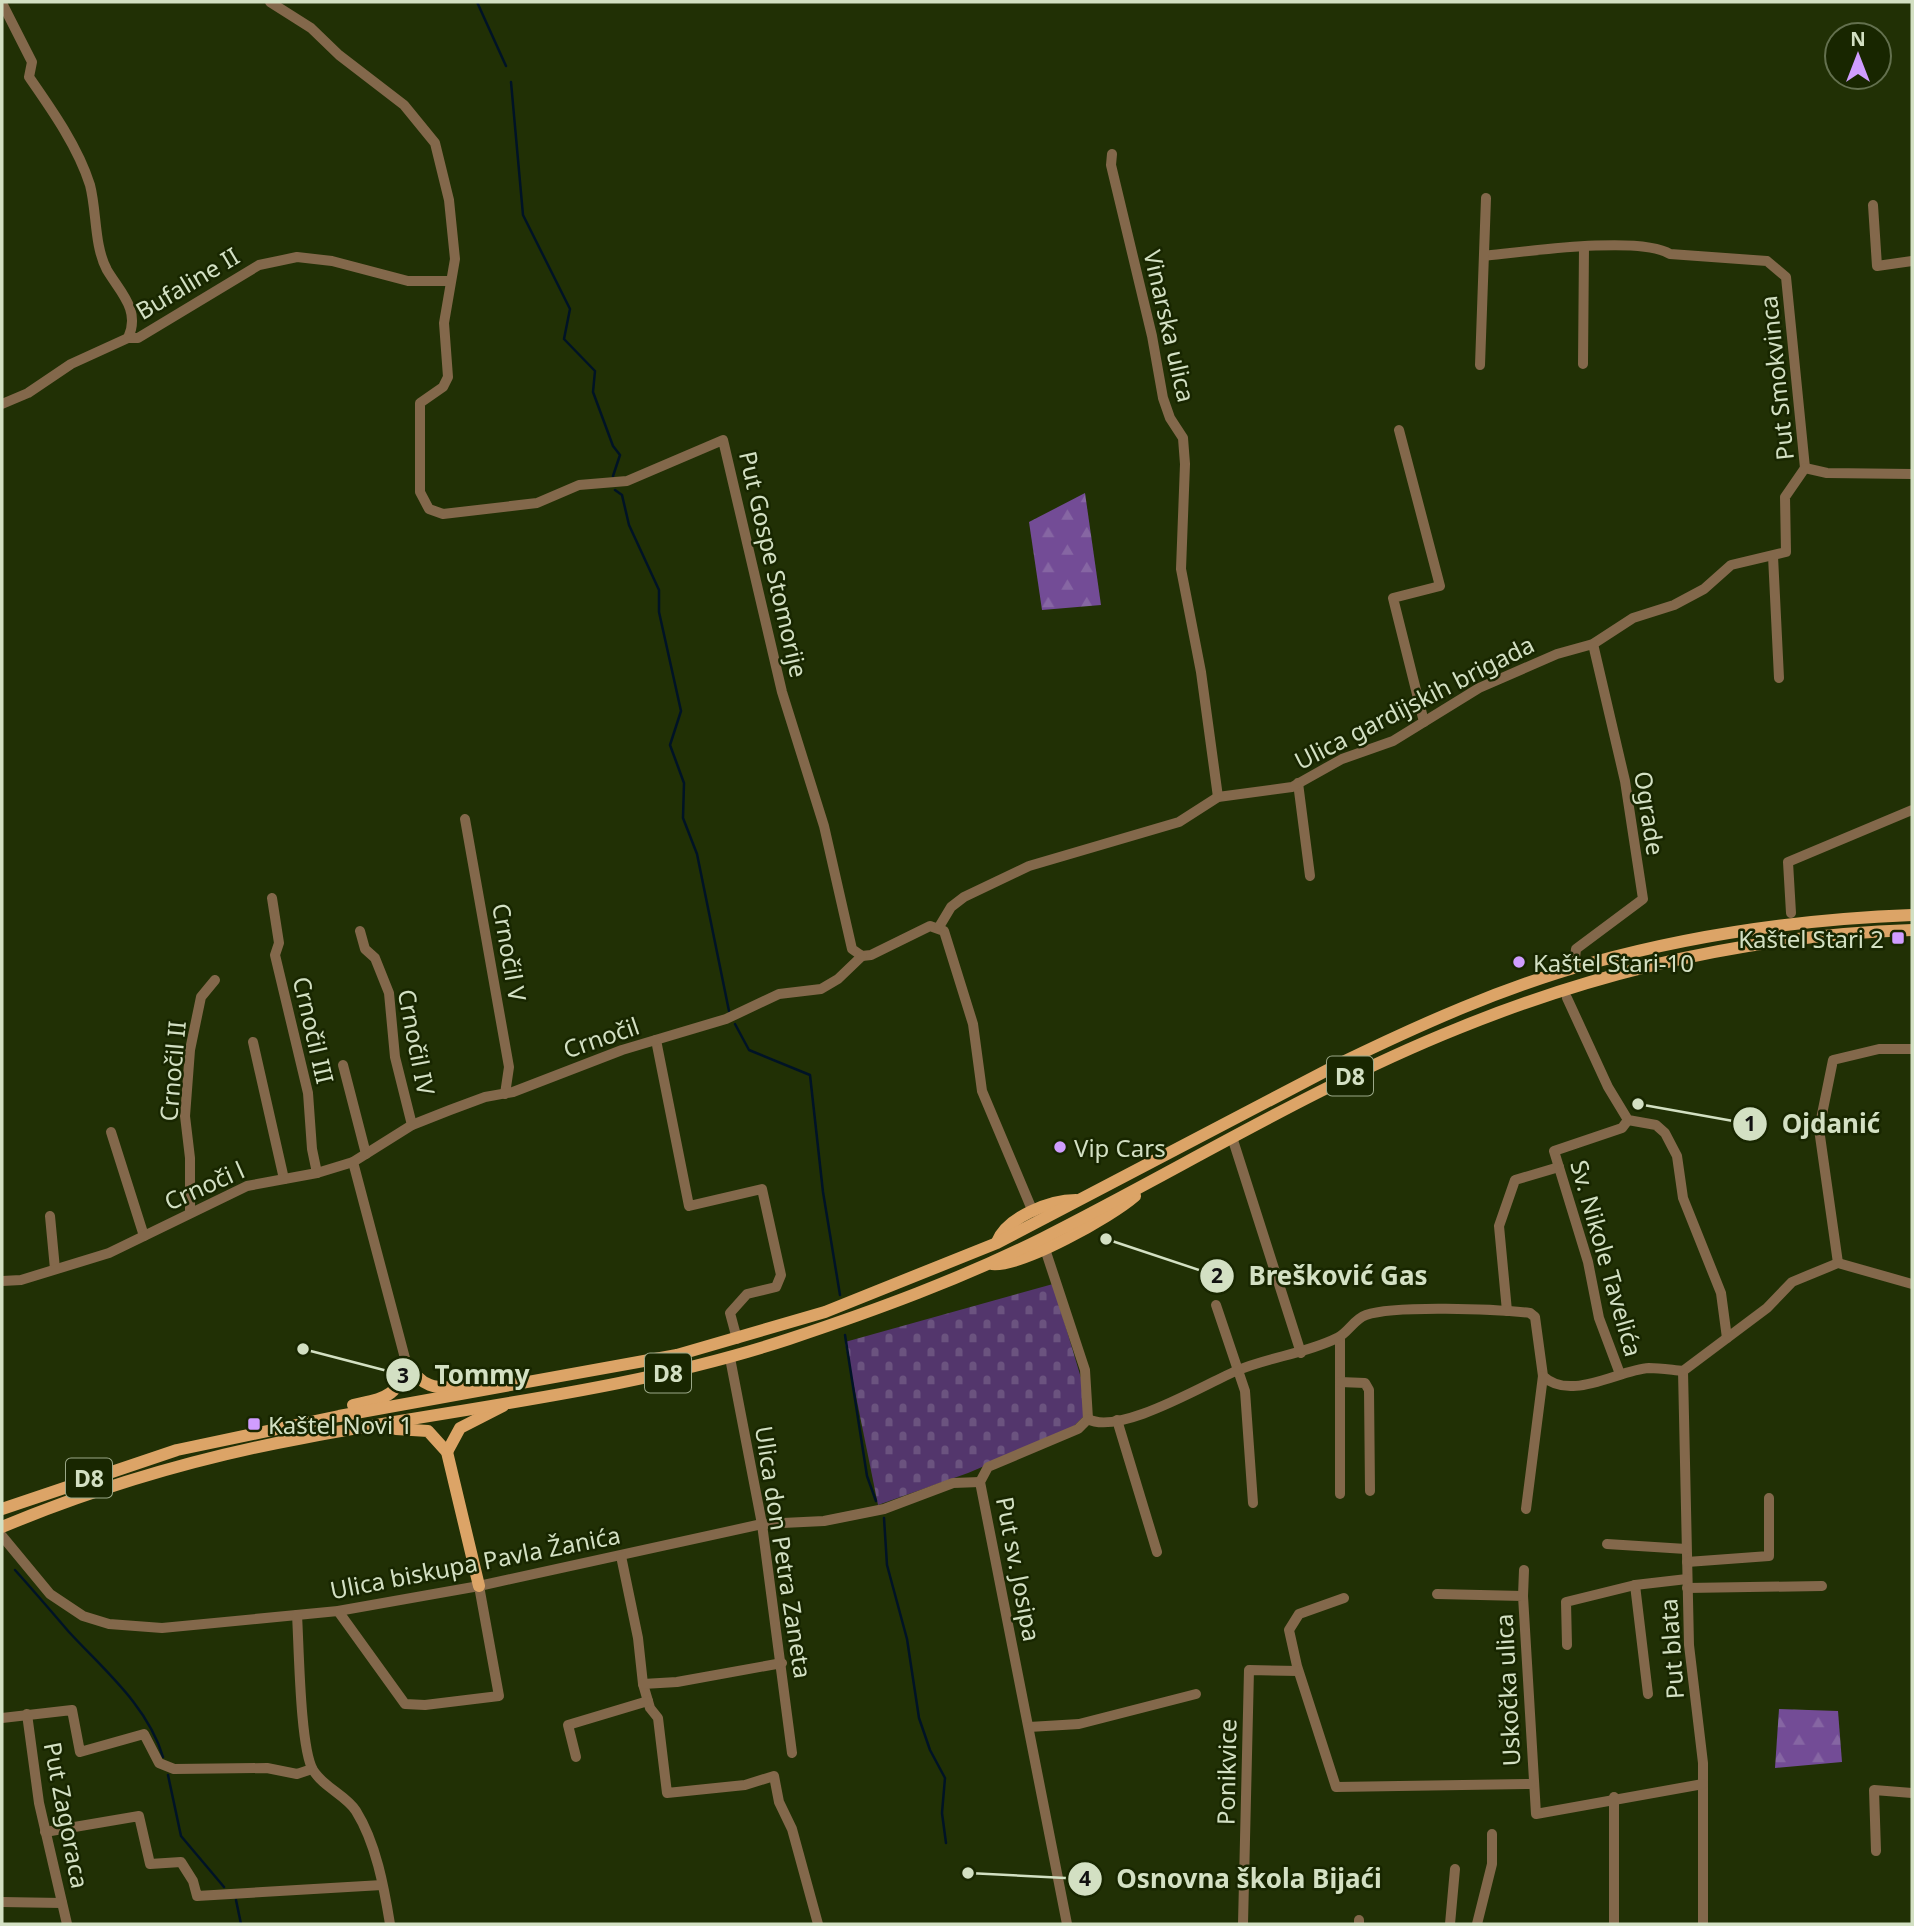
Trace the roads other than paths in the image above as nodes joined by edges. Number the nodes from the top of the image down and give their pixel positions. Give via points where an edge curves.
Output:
1 (270, 2) edge
2 (2, 3) edge
3 (1112, 154) dead end
4 (1486, 198) dead end
5 (1873, 205) dead end
6 (1584, 247) junction
7 (1484, 256) junction
8 (1912, 261) edge
9 (450, 281) junction
10 (128, 338) junction
11 (1583, 364) dead end
12 (1480, 365) dead end
13 (2, 404) edge
14 (1399, 430) dead end
15 (1805, 468) junction
16 (1912, 474) edge
17 (1773, 556) junction
18 (1592, 645) junction
19 (1779, 678) dead end
20 (1424, 722) junction
21 (1298, 783) junction
22 (1218, 797) junction
23 (1912, 810) edge
24 (466, 818) dead end
25 (1310, 876) dead end
26 (272, 898) dead end
27 (1791, 913) dead end
28 (1912, 915) edge
29 (939, 927) junction
30 (1912, 930) edge
31 (360, 931) dead end
32 (862, 956) junction
33 (1575, 958) dead end
34 (215, 979) dead end
35 (1567, 998) dead end
36 (656, 1040) junction
37 (253, 1042) dead end
38 (1912, 1049) edge
39 (343, 1065) dead end
40 (505, 1094) junction
41 (1628, 1120) junction
42 (412, 1125) junction
43 (111, 1132) dead end
44 (1232, 1137) junction
45 (366, 1154) junction
46 (353, 1162) junction
47 (1559, 1167) junction
48 (317, 1173) junction
49 (284, 1179) junction
50 (1143, 1184) junction
51 (1083, 1200) junction
52 (1033, 1212) junction
53 (190, 1213) junction
54 (50, 1216) dead end
55 (144, 1236) junction
56 (997, 1242) junction
57 (1045, 1249) junction
58 (988, 1264) junction
59 (1838, 1264) junction
60 (55, 1269) junction
61 (2, 1282) edge
62 (1912, 1284) edge
63 (1216, 1306) dead end
64 (1507, 1311) junction
65 (1340, 1337) junction
66 (1727, 1338) junction
67 (737, 1339) junction
68 (1301, 1353) junction
69 (730, 1358) junction
70 (405, 1362) junction
71 (1237, 1371) junction
72 (1683, 1371) junction
73 (1620, 1374) junction
74 (1543, 1376) junction
75 (1340, 1382) junction
76 (484, 1391) junction
77 (506, 1404) junction
78 (339, 1416) junction
79 (1088, 1419) junction
80 (1117, 1420) junction
81 (357, 1428) junction
82 (447, 1452) junction
83 (980, 1482) junction
84 (1370, 1491) dead end
85 (1340, 1494) dead end
86 (1769, 1498) dead end
87 (1252, 1503) dead end
88 (2, 1509) edge
89 (1526, 1509) dead end
90 (762, 1524) junction
91 (3, 1531) edge
92 (1607, 1544) dead end
93 (1686, 1549) junction
94 (1157, 1552) dead end
95 (621, 1556) junction
96 (1686, 1562) junction
97 (1524, 1570) dead end
98 (1687, 1583) junction
99 (1635, 1585) junction
100 (479, 1586) junction
101 (1822, 1586) dead end
102 (1437, 1594) dead end
103 (1523, 1596) junction
104 (1344, 1598) dead end
105 (338, 1611) junction
106 (297, 1615) junction
107 (1567, 1645) dead end
108 (782, 1663) junction
109 (1298, 1671) junction
110 (643, 1685) junction
111 (1196, 1694) dead end
112 (1648, 1694) dead end
113 (648, 1701) junction
114 (27, 1714) junction
115 (2, 1718) edge
116 (1029, 1727) junction
117 (792, 1753) dead end
118 (576, 1757) dead end
119 (312, 1769) junction
120 (1532, 1784) junction
121 (1703, 1784) junction
122 (1912, 1793) edge
123 (1614, 1797) junction
124 (45, 1832) junction
125 (1492, 1834) dead end
126 (1876, 1851) dead end
127 (1455, 1869) dead end
128 (382, 1885) junction
129 (2, 1902) edge
130 (62, 1903) junction
131 (67, 1924) edge
132 (390, 1924) edge
133 (818, 1924) edge
134 (1067, 1924) edge
135 (1243, 1924) edge
136 (1450, 1924) edge
137 (1477, 1924) edge
138 (1614, 1924) edge
139 (1703, 1924) edge

1 - 9 street, Put Gospe Stomorije via 311,28 404,105 435,143 455,243
2 - 10 street via 32,62 29,77 59,120 89,184 107,270 130,307 134,327
3 - 22 street, Vinarska ulica via 1163,398 1183,438 1181,569
4 - 7 street
5 - 8 street via 1877,266
6 - 7 street, Put Smokvinca
6 - 11 street
6 - 15 street, Put Smokvinca via 1658,247 1670,254 1767,261 1786,277
7 - 12 street
9 - 10 street, Bufaline II via 408,281 297,257 260,265 138,338
9 - 32 street, Put Gospe Stomorije via 444,323 448,377 443,387 420,403 420,492 429,509 443,514 537,503 579,485 626,481 723,440 782,692 824,827 846,934 852,949
10 - 13 street, Bufaline II
14 - 20 street via 1440,586 1393,598
15 - 16 street, Put Smokvinca via 1827,473
15 - 17 street via 1784,497 1786,552
17 - 18 street, Ulica gardijskih brigada via 1731,565 1675,606 1633,618
17 - 19 street
18 - 20 street, Ulica gardijskih brigada via 1557,654 1479,688
18 - 33 street, Ograde via 1625,781 1643,900 1576,949
20 - 21 street, Ulica gardijskih brigada via 1393,741 1342,759
21 - 22 street, Ulica gardijskih brigada
21 - 25 street
22 - 29 street, Ulica gardijskih brigada via 1179,822 1030,866 964,897 951,907
23 - 27 street via 1788,862
24 - 40 street, Crnočil V via 509,1067
26 - 48 street, Crnočil III via 279,943 275,955 308,1093
28 - 51 main road, D8 via 1828,919 1694,939 1592,962 1525,984 1339,1064
29 - 32 street via 930,926
29 - 52 street via 948,938 973,1024 982,1091
30 - 44 main road, D8 via 1737,947 1672,959 1565,989 1454,1029
31 - 42 street, Crnočil IV via 389,993 395,1057
32 - 36 street, Crnočil via 821,989 779,994 726,1018
34 - 53 street, Crnočil II via 201,997 190,1050 185,1116
35 - 41 street
36 - 40 street, Crnočil
36 - 67 street via 689,1206 762,1189 781,1275 776,1287 747,1294 730,1313
37 - 49 street, Crnoči l
38 - 59 street via 1880,1049 1833,1060 1819,1129
39 - 45 street
40 - 42 street, Crnočil
41 - 47 street, Sv. Nikole Tavelića via 1622,1128 1554,1151
41 - 66 street via 1656,1125 1677,1156 1683,1198 1721,1293
42 - 45 street, Crnočil
43 - 55 street, Crnoči l
44 - 50 main road, D8
44 - 68 street
45 - 46 street, Crnočil
46 - 48 street, Crnoči l
46 - 70 street
47 - 64 street via 1515,1180 1499,1227
47 - 73 street, Sv. Nikole Tavelića via 1588,1262 1599,1318
48 - 49 street, Crnoči l
49 - 53 street, Crnoči l via 247,1186
50 - 57 main road via 1122,1206
50 - 58 main road, D8
51 - 52 main road
51 - 56 main road, D8
52 - 56 main road via 1005,1228
53 - 55 street, Crnoči l
54 - 60 street
55 - 60 street, Crnoči l via 109,1253
56 - 67 main road, D8 via 825,1312
57 - 58 main road via 1010,1264
57 - 79 street via 1085,1370
58 - 69 main road, D8 via 888,1305
59 - 62 street
59 - 66 street via 1792,1282
60 - 61 street, Crnoči l
63 - 71 street
64 - 65 street via 1389,1311 1363,1316
64 - 74 street via 1535,1317
65 - 68 street
65 - 75 street
66 - 72 street
67 - 76 main road, D8 via 677,1355
68 - 71 street
69 - 77 main road, D8
69 - 90 street, Ulica don Petra Zaneta
70 - 76 main road via 424,1384 438,1390 465,1386
70 - 78 main road via 398,1387 386,1398 352,1405
71 - 80 street via 1181,1400
71 - 87 street via 1245,1391
72 - 73 street via 1648,1368
72 - 93 street, Put blata
73 - 74 street via 1577,1385 1549,1382
74 - 89 street
75 - 84 street via 1365,1383 1369,1390
75 - 85 street
76 - 78 main road, D8
77 - 81 main road, D8
77 - 82 main road via 460,1428
78 - 88 main road, D8 via 177,1450
79 - 80 street via 1094,1423
79 - 83 street, Put sv. Josipa via 1078,1429 988,1467
80 - 94 street
81 - 82 main road via 370,1433 419,1428 428,1431
81 - 91 main road, D8 via 237,1451 137,1478
82 - 100 main road
83 - 90 street, Ulica biskupa Pavla Žanića via 953,1483 884,1509 824,1521
83 - 116 street, Put sv. Josipa
86 - 96 street via 1769,1556
90 - 95 street, Ulica biskupa Pavla Žanića
90 - 108 street, Ulica don Petra Zaneta
91 - 106 street, Ulica biskupa Pavla Žanića via 50,1594 83,1616 109,1624 162,1628
92 - 93 street
93 - 96 street, Put blata
95 - 100 street, Ulica biskupa Pavla Žanića
95 - 110 street
96 - 98 street, Put blata
97 - 103 street
98 - 99 street
98 - 101 street
98 - 121 street, Put blata
99 - 107 street via 1566,1602
99 - 112 street
100 - 105 street, Ulica biskupa Pavla Žanića
100 - 105 street via 499,1696 425,1706 405,1704
102 - 103 street, Uskočka ulica
103 - 120 street, Uskočka ulica
104 - 109 street via 1299,1614 1289,1630
105 - 106 street, Ulica biskupa Pavla Žanića
106 - 119 street
108 - 110 street
108 - 117 street, Ulica don Petra Zaneta
109 - 120 street via 1336,1787
109 - 135 street, Ponikvice via 1249,1670
110 - 113 street
111 - 116 street via 1079,1724
113 - 118 street via 568,1725
113 - 133 street via 658,1718 667,1793 745,1785 774,1776
114 - 115 street
114 - 119 street via 72,1710 80,1752 144,1734 159,1763 174,1769 267,1768 298,1774
114 - 124 street, Put Zagoraca
116 - 134 street, Put sv. Josipa
119 - 128 street via 355,1809
120 - 123 street, Uskočka ulica via 1536,1814
121 - 123 street
121 - 139 street, Put blata
122 - 126 street via 1874,1790
123 - 138 street
124 - 128 street via 139,1816 150,1864 181,1862 197,1896
124 - 130 street, Put Zagoraca
125 - 137 street via 1492,1864
127 - 136 street
128 - 132 street
129 - 130 street
130 - 131 street, Put Zagoraca

